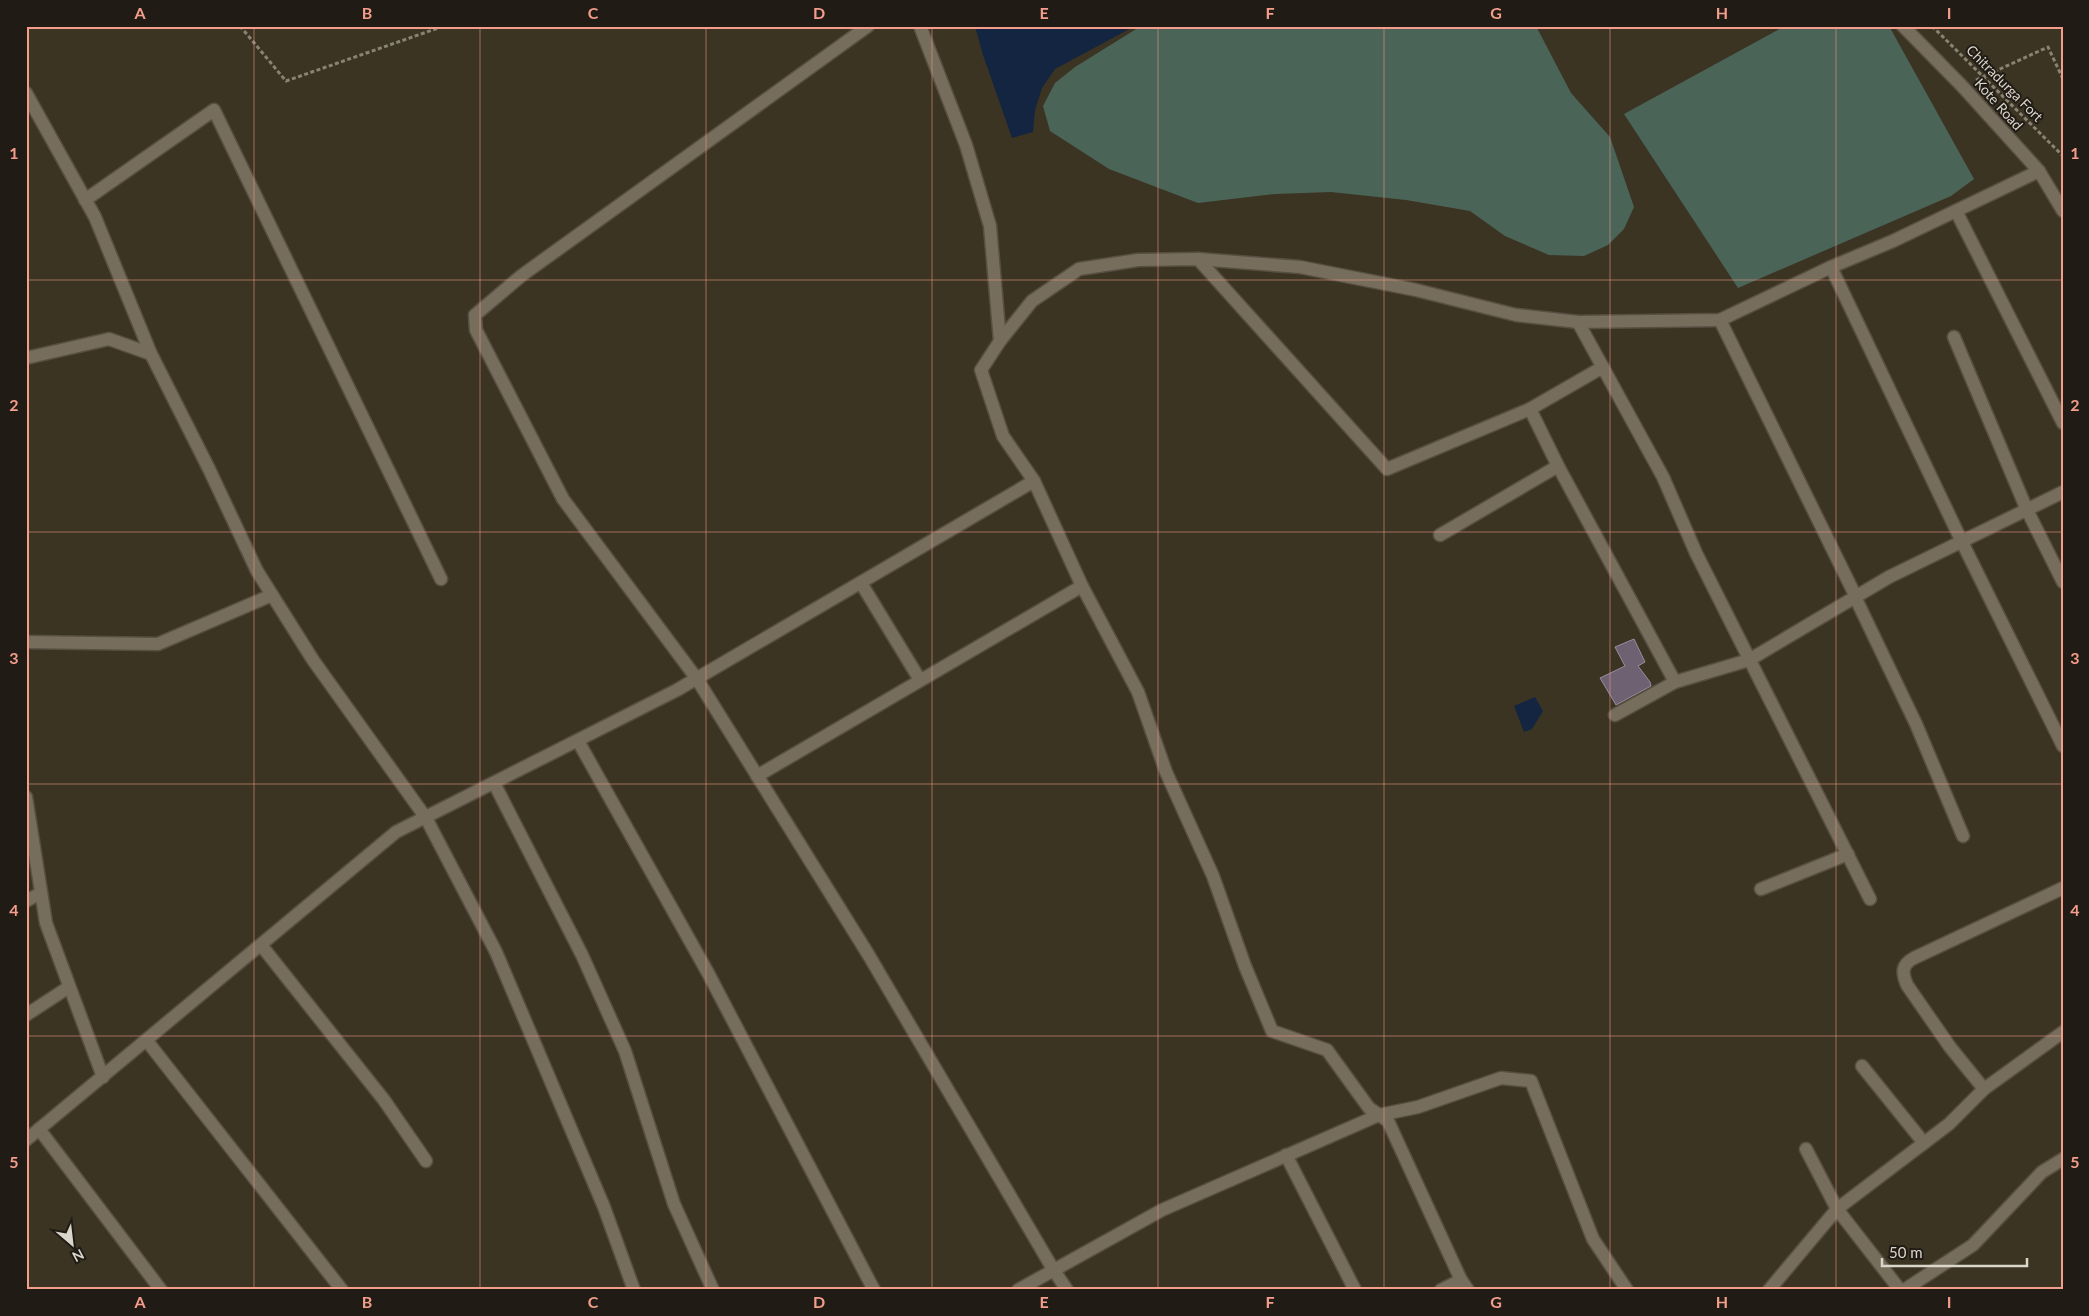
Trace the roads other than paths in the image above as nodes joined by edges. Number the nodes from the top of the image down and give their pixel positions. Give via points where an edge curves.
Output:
1 (868, 26) edge
2 (920, 26) edge
3 (1903, 26) edge
4 (26, 93) edge
5 (2039, 171) junction
6 (86, 200) junction
7 (1956, 211) junction
8 (2063, 211) edge
9 (1198, 259) junction
10 (1831, 267) junction
11 (1720, 320) junction
12 (1578, 322) junction
13 (1954, 337) dead end
14 (1000, 341) junction
15 (151, 354) junction
16 (26, 358) edge
17 (1603, 367) junction
18 (1530, 410) junction
19 (2063, 422) edge
20 (1558, 466) junction
21 (1034, 481) junction
22 (2063, 492) edge
23 (2027, 510) junction
24 (1440, 535) dead end
25 (1962, 542) junction
26 (441, 579) dead end
27 (2063, 582) edge
28 (861, 583) junction
29 (1082, 586) junction
30 (272, 595) junction
31 (1856, 597) junction
32 (26, 642) edge
33 (1749, 660) junction
34 (697, 679) junction
35 (920, 680) junction
36 (1675, 682) junction
37 (1615, 716) dead end
38 (578, 740) junction
39 (2063, 746) edge
40 (757, 776) junction
41 (494, 783) junction
42 (26, 796) edge
43 (426, 818) junction
44 (1963, 836) dead end
45 (1848, 854) junction
46 (2063, 888) edge
47 (1761, 889) dead end
48 (26, 890) edge
49 (42, 893) junction
50 (1870, 899) dead end
51 (26, 901) edge
52 (261, 945) junction
53 (70, 987) junction
54 (26, 1015) edge
55 (2063, 1032) edge
56 (147, 1041) junction
57 (1862, 1066) dead end
58 (103, 1077) junction
59 (1984, 1089) junction
60 (1379, 1115) junction
61 (39, 1129) junction
62 (26, 1140) edge
63 (1924, 1143) junction
64 (1806, 1149) dead end
65 (1286, 1155) junction
66 (426, 1161) dead end
67 (2061, 1164) edge
68 (1837, 1209) junction
69 (1053, 1269) junction
70 (1464, 1285) edge
71 (161, 1290) edge
72 (342, 1290) edge
73 (634, 1290) edge
74 (713, 1290) edge
75 (874, 1290) edge
76 (1018, 1290) edge
77 (1067, 1290) edge
78 (1355, 1290) edge
79 (1441, 1290) edge
80 (1627, 1290) edge
81 (1769, 1290) edge
82 (1900, 1290) edge
83 (1904, 1290) edge

1 - 34 street via 521,276 475,315 476,330 564,498
2 - 14 street via 966,145 990,226
3 - 5 street, Kote Road
4 - 6 street
5 - 7 street
5 - 8 street, Kote Road
6 - 15 street
6 - 26 street via 214,110
7 - 10 street
7 - 19 street
9 - 12 street via 1300,267 1416,290 1516,315
9 - 14 street via 1138,260 1079,269 1032,301
9 - 18 street via 1387,469
10 - 11 street
10 - 25 street
11 - 12 street
11 - 31 street
12 - 17 street
13 - 23 street
14 - 21 street via 981,370 1002,436
15 - 16 street via 110,339
15 - 30 street via 257,571
17 - 18 street
17 - 33 street via 1663,477
18 - 20 street
20 - 24 street
20 - 36 street
21 - 28 street
21 - 29 street
22 - 23 street
23 - 25 street
23 - 27 street
25 - 31 street via 1889,577
25 - 39 street
28 - 34 street
28 - 35 street
29 - 35 street
29 - 60 street via 1138,692 1166,772 1213,876 1272,1030 1327,1050 1369,1108
30 - 32 street via 158,644
30 - 43 street via 313,660
31 - 33 street
31 - 44 street via 1916,724
33 - 36 street
33 - 45 street
34 - 38 street
34 - 40 street
35 - 40 street
36 - 37 street
38 - 41 street
38 - 75 street via 708,973
40 - 69 street via 868,954
41 - 43 street
41 - 74 street via 582,955 625,1051 674,1204
42 - 49 street
43 - 52 street via 396,832
43 - 73 street via 496,952 604,1207
45 - 47 street
45 - 50 street
46 - 59 street via 1914,958 1904,967 1907,985
48 - 49 street
49 - 51 street
49 - 53 street via 46,923
52 - 56 street
52 - 66 street via 384,1100
53 - 54 street
53 - 58 street
55 - 59 street
56 - 58 street
56 - 72 street
57 - 63 street
58 - 61 street
59 - 63 street via 1949,1124
60 - 65 street
60 - 70 street via 1388,1121
60 - 80 street via 1418,1107 1501,1078 1531,1081 1593,1239
61 - 62 street
61 - 71 street
63 - 68 street
64 - 68 street
65 - 69 street via 1162,1210
65 - 78 street
67 - 83 street via 2042,1172 1973,1245
68 - 81 street
68 - 82 street
69 - 76 street
69 - 77 street
70 - 79 street

